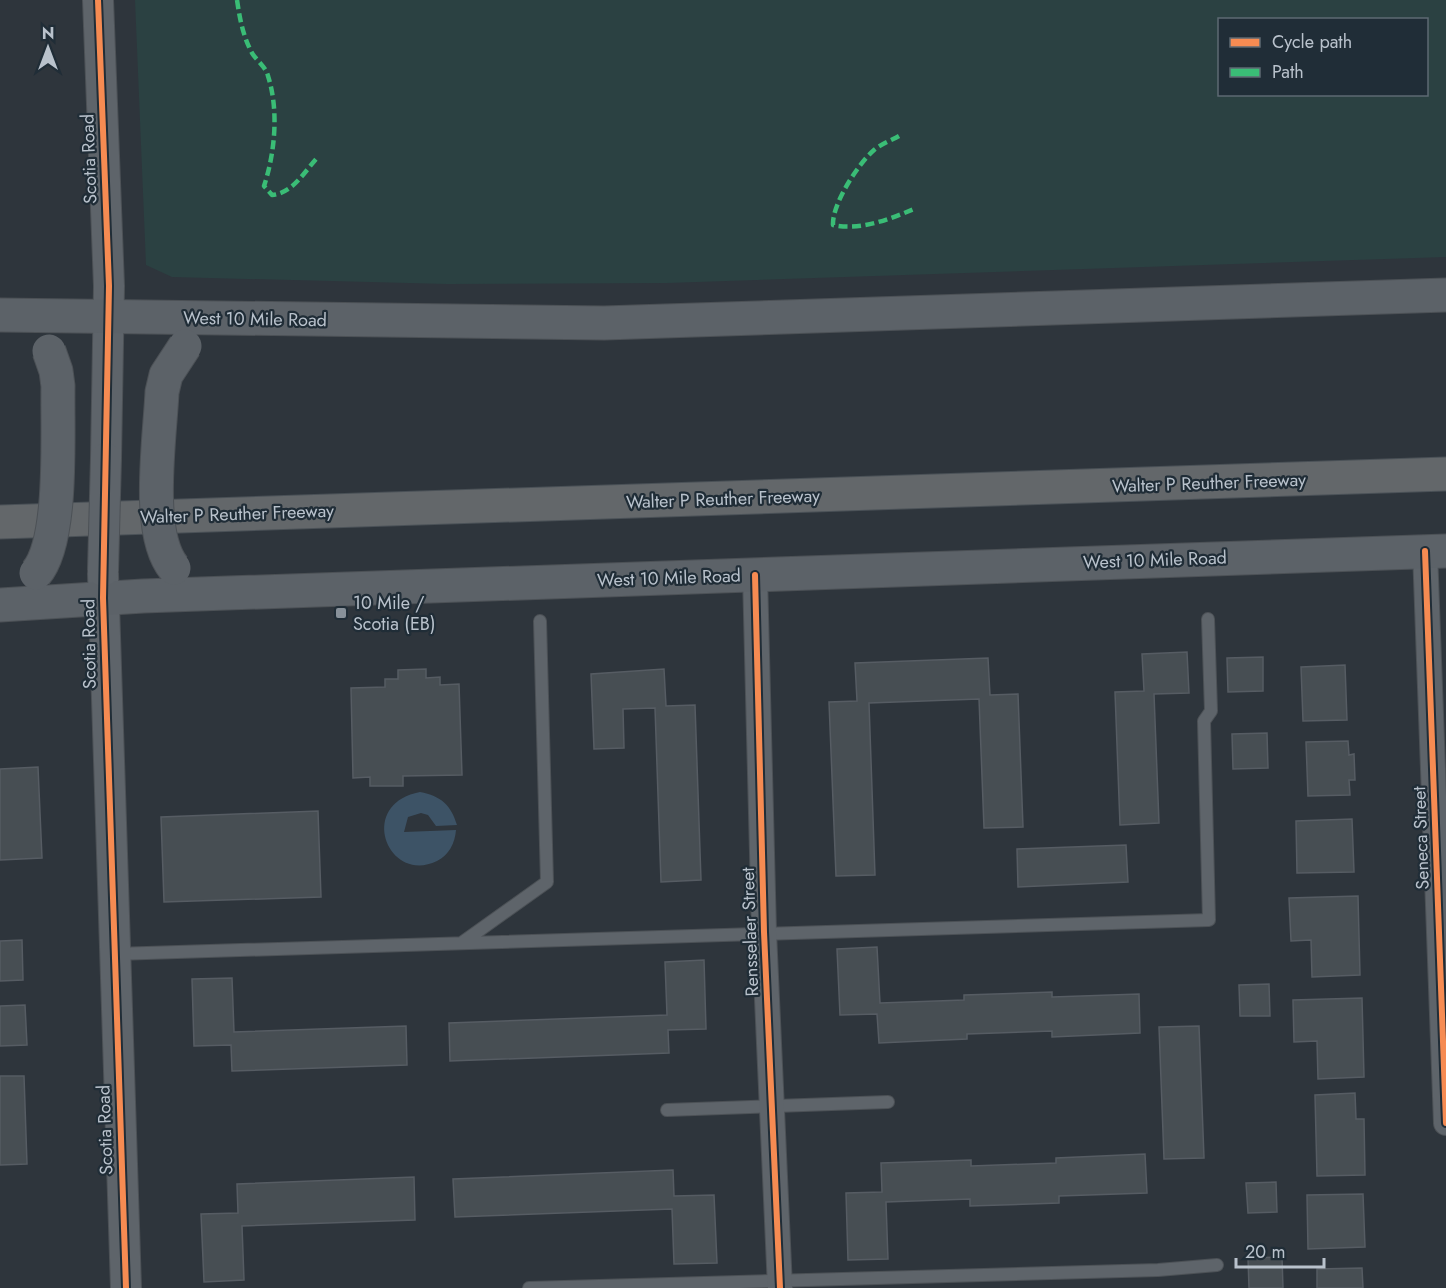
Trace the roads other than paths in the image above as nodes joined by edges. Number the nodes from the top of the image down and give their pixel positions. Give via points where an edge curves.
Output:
1 (98, 0) edge
2 (1446, 295) edge
3 (8, 316) edge
4 (223, 319) junction
5 (109, 333) junction
6 (1446, 474) edge
7 (0, 522) edge
8 (1435, 551) edge
9 (755, 575) junction
10 (103, 584) junction
11 (219, 594) junction
12 (0, 597) edge
13 (0, 605) edge
14 (1208, 619) dead end
15 (540, 621) dead end
16 (1442, 847) edge
17 (764, 932) junction
18 (462, 943) junction
19 (114, 954) junction
20 (888, 1102) dead end
21 (774, 1106) junction
22 (667, 1110) dead end
23 (1446, 1123) edge
24 (1217, 1265) dead end
25 (780, 1284) edge
26 (126, 1288) edge
27 (529, 1288) edge

1 - 5 street, Scotia Road
2 - 4 main road, West 10 Mile Road via 604,323
3 - 5 main road, West 10 Mile Road
3 - 12 main road, bridge via 28,323 49,351 56,371 55,508 50,544 36,573
4 - 5 main road, West 10 Mile Road
4 - 11 main road, bridge via 185,346 166,375 157,522 163,549 174,568 188,582
5 - 10 street, Scotia Road, bridge
6 - 7 highway, Walter P Reuther Freeway
8 - 9 main road, West 10 Mile Road
8 - 16 street, Seneca Street
9 - 11 main road, West 10 Mile Road
9 - 17 street, Rensselaer Street
10 - 11 main road, West 10 Mile Road
10 - 13 main road, West 10 Mile Road
10 - 19 street, Scotia Road
14 - 17 lane via 1211,711 1204,721 1209,920
15 - 18 lane via 547,882
16 - 23 street, Seneca Street
17 - 18 lane
17 - 21 street, Rensselaer Street
18 - 19 lane
19 - 26 street, Scotia Road
20 - 21 lane
21 - 22 lane
21 - 25 street, Rensselaer Street
24 - 25 lane
25 - 27 lane

